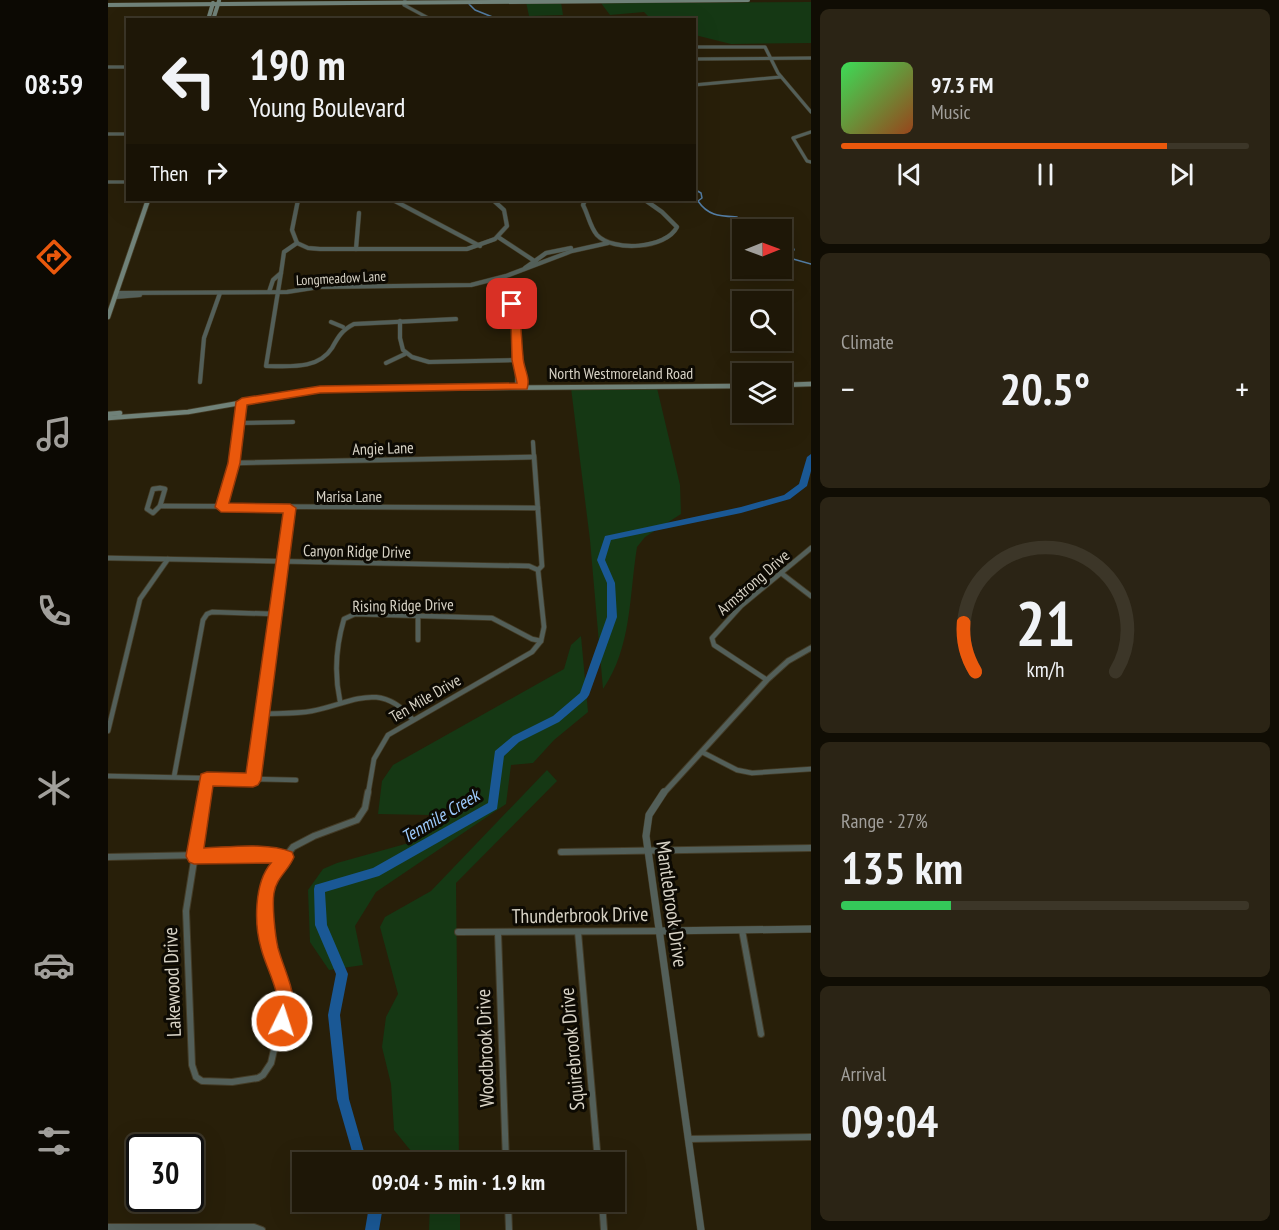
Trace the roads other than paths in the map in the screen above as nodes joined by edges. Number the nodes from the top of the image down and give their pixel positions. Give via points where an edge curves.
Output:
1 (458, 0) edge
2 (496, 0) edge
3 (616, 0) edge
4 (688, 0) edge
5 (748, 0) edge
6 (449, 1) edge
7 (213, 2) edge
8 (219, 2) edge
9 (405, 2) edge
10 (124, 3) edge
11 (108, 4) edge
12 (209, 18) edge
13 (214, 18) edge
14 (428, 18) edge
15 (696, 47) edge
16 (696, 58) edge
17 (770, 58) junction
18 (811, 58) edge
19 (108, 67) edge
20 (126, 67) edge
21 (781, 77) junction
22 (696, 85) edge
23 (811, 112) edge
24 (811, 132) edge
25 (108, 134) edge
26 (126, 134) edge
27 (811, 162) edge
28 (108, 182) edge
29 (126, 182) edge
30 (148, 201) edge
31 (298, 201) edge
32 (395, 201) edge
33 (495, 201) edge
34 (585, 201) edge
35 (647, 201) edge
36 (359, 213) dead end
37 (596, 235) junction
38 (498, 237) junction
39 (297, 243) junction
40 (608, 243) junction
41 (588, 245) junction
42 (480, 246) junction
43 (356, 249) junction
44 (536, 261) junction
45 (281, 273) junction
46 (273, 280) junction
47 (280, 280) junction
48 (493, 282) junction
49 (269, 292) junction
50 (277, 292) junction
51 (220, 293) junction
52 (116, 295) junction
53 (108, 317) edge
54 (456, 319) dead end
55 (400, 321) junction
56 (331, 322) dead end
57 (343, 327) junction
58 (405, 354) junction
59 (517, 360) junction
60 (386, 363) dead end
61 (200, 382) dead end
62 (811, 384) edge
63 (792, 385) edge
64 (520, 386) junction
65 (732, 386) edge
66 (242, 402) junction
67 (108, 416) edge
68 (293, 422) dead end
69 (239, 423) junction
70 (533, 442) dead end
71 (534, 457) junction
72 (234, 463) junction
73 (160, 507) junction
74 (221, 507) junction
75 (290, 508) junction
76 (538, 508) junction
77 (811, 548) edge
78 (108, 558) edge
79 (168, 559) junction
80 (281, 561) junction
81 (536, 569) junction
82 (781, 573) junction
83 (811, 596) edge
84 (274, 614) junction
85 (418, 616) junction
86 (418, 640) dead end
87 (541, 641) junction
88 (811, 648) edge
89 (767, 680) junction
90 (340, 701) junction
91 (261, 714) junction
92 (413, 720) junction
93 (108, 731) edge
94 (702, 753) junction
95 (811, 770) edge
96 (108, 776) edge
97 (174, 777) junction
98 (207, 779) junction
99 (253, 780) junction
100 (296, 780) dead end
101 (811, 848) edge
102 (648, 851) junction
103 (561, 852) dead end
104 (194, 856) junction
105 (108, 857) edge
106 (286, 857) junction
107 (811, 929) edge
108 (742, 930) junction
109 (660, 931) junction
110 (458, 932) dead end
111 (578, 932) junction
112 (498, 933) junction
113 (761, 1034) dead end
114 (277, 1040) joint
115 (811, 1137) edge
116 (689, 1139) junction
117 (506, 1152) edge
118 (597, 1152) edge
119 (508, 1212) edge
120 (603, 1212) edge
121 (108, 1227) edge
122 (175, 1228) edge
123 (262, 1230) edge
124 (509, 1230) edge
125 (604, 1230) edge
126 (700, 1230) edge

1 - 6 main road
2 - 3 main road
2 - 6 main road
3 - 4 main road
4 - 5 main road
6 - 9 main road
7 - 8 main road
7 - 10 main road
7 - 12 main road
8 - 9 main road
8 - 13 main road
9 - 14 street via 411,10
10 - 11 main road
15 - 17 street via 765,46
16 - 17 street
17 - 18 street
17 - 21 street
19 - 20 street
21 - 22 street
21 - 23 street
24 - 27 street via 796,136 793,141
25 - 26 street
28 - 29 street
30 - 52 main road
31 - 39 street via 292,230
32 - 42 street
33 - 38 street via 506,210 507,226
34 - 37 street
35 - 40 street, Longmeadow Lane via 658,206 676,227 676,233 663,241 626,246
36 - 43 street
37 - 40 street
37 - 41 street
38 - 42 street
38 - 44 street
39 - 43 street via 314,249
39 - 45 street via 284,252
40 - 41 street, Longmeadow Lane
41 - 44 street, Longmeadow Lane
42 - 43 street
44 - 48 street, Longmeadow Lane
45 - 46 street
45 - 47 street
46 - 47 street
46 - 49 street
47 - 50 street
48 - 50 street, Longmeadow Lane via 319,287
48 - 59 street via 516,313
49 - 50 street, Longmeadow Lane
49 - 51 street, Longmeadow Lane
50 - 57 street via 266,366 312,364 326,354
51 - 52 street, Longmeadow Lane
51 - 61 street via 204,338
52 - 53 main road
54 - 55 street
55 - 57 street via 368,321
55 - 58 street via 399,340
56 - 57 street
58 - 59 street via 429,362
58 - 60 street
59 - 64 street
62 - 63 main road
64 - 65 main road, North Westmoreland Road
64 - 66 main road, North Westmoreland Road via 320,389
66 - 67 main road, North Westmoreland Road via 188,412
66 - 69 street
68 - 69 street
69 - 72 street
70 - 71 street
71 - 72 street, Angie Lane
71 - 76 street
72 - 74 street
73 - 73 street via 165,489 153,489 147,509 153,513
73 - 74 street, Marisa Lane
74 - 75 street, Marisa Lane
75 - 76 street, Marisa Lane
75 - 80 street
76 - 81 street via 542,566
77 - 82 street, Armstrong Drive
78 - 79 street, Canyon Ridge Drive
79 - 80 street, Canyon Ridge Drive
79 - 93 street via 140,599
80 - 81 street, Canyon Ridge Drive
80 - 84 street
81 - 87 street via 543,607
82 - 83 street
82 - 89 street, Armstrong Drive via 712,638 714,645
84 - 91 street
84 - 97 street via 212,612 203,620
85 - 86 street
85 - 87 street, Rising Ridge Drive via 492,618
85 - 90 street, Rising Ridge Drive via 355,614 344,619 339,640
87 - 92 street, Ten Mile Drive via 532,652
88 - 89 street, Mantlebrook Drive via 788,661
89 - 94 street, Mantlebrook Drive
90 - 91 street via 309,711
90 - 92 street via 373,696 388,699 404,708
91 - 99 street
92 - 106 street, Ten Mile Drive via 388,735 377,750 365,808 357,820 314,836
94 - 95 street via 752,773
94 - 102 street, Mantlebrook Drive via 648,815
96 - 97 street
97 - 98 street
98 - 99 street
98 - 104 street, Lakewood Drive
99 - 100 street
101 - 102 street
102 - 103 street
102 - 109 street, Mantlebrook Drive
104 - 105 street
104 - 106 street
104 - 114 street, Lakewood Drive via 186,911 192,1065 196,1077 202,1081 232,1082 258,1078 271,1063
106 - 114 street, Ten Mile Drive via 271,876 266,893 268,945 286,997
107 - 108 street, Thunderbrook Drive
108 - 109 street, Thunderbrook Drive
108 - 113 street
109 - 111 street, Thunderbrook Drive
109 - 116 street, Mantlebrook Drive
110 - 112 street, Thunderbrook Drive
111 - 112 street, Thunderbrook Drive
111 - 118 street, Squirebrook Drive
112 - 117 street, Woodbrook Drive
115 - 116 street
116 - 126 street, Mantlebrook Drive
119 - 124 street
120 - 125 street
121 - 122 street
122 - 123 street

